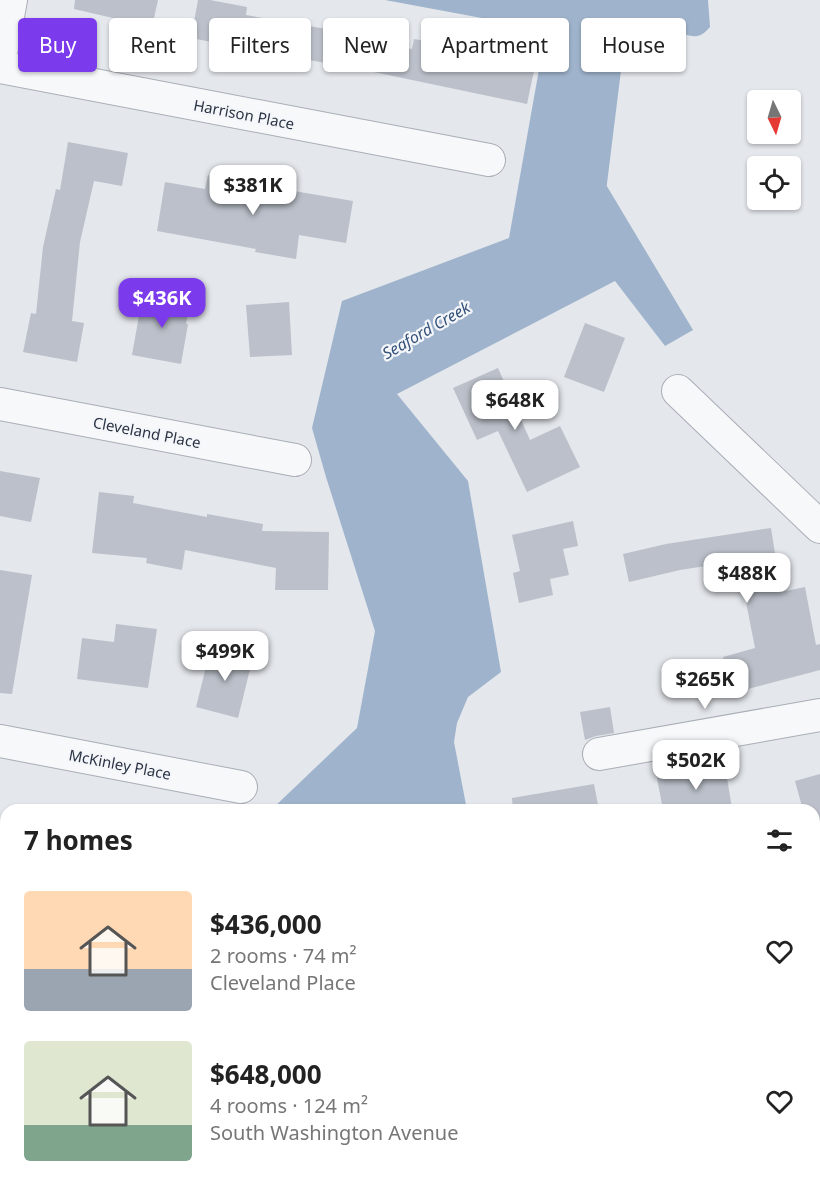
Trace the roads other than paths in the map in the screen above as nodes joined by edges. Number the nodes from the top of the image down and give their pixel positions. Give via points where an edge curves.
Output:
1 (11, 0) edge
2 (0, 59) edge
3 (0, 67) edge
4 (489, 160) dead end
5 (678, 392) dead end
6 (0, 404) edge
7 (295, 460) dead end
8 (820, 527) edge
9 (820, 715) edge
10 (0, 741) edge
11 (599, 754) dead end
12 (241, 787) dead end

1 - 2 street
3 - 4 street, Harrison Place
5 - 8 street
6 - 7 street, Cleveland Place
9 - 11 street
10 - 12 street, McKinley Place

